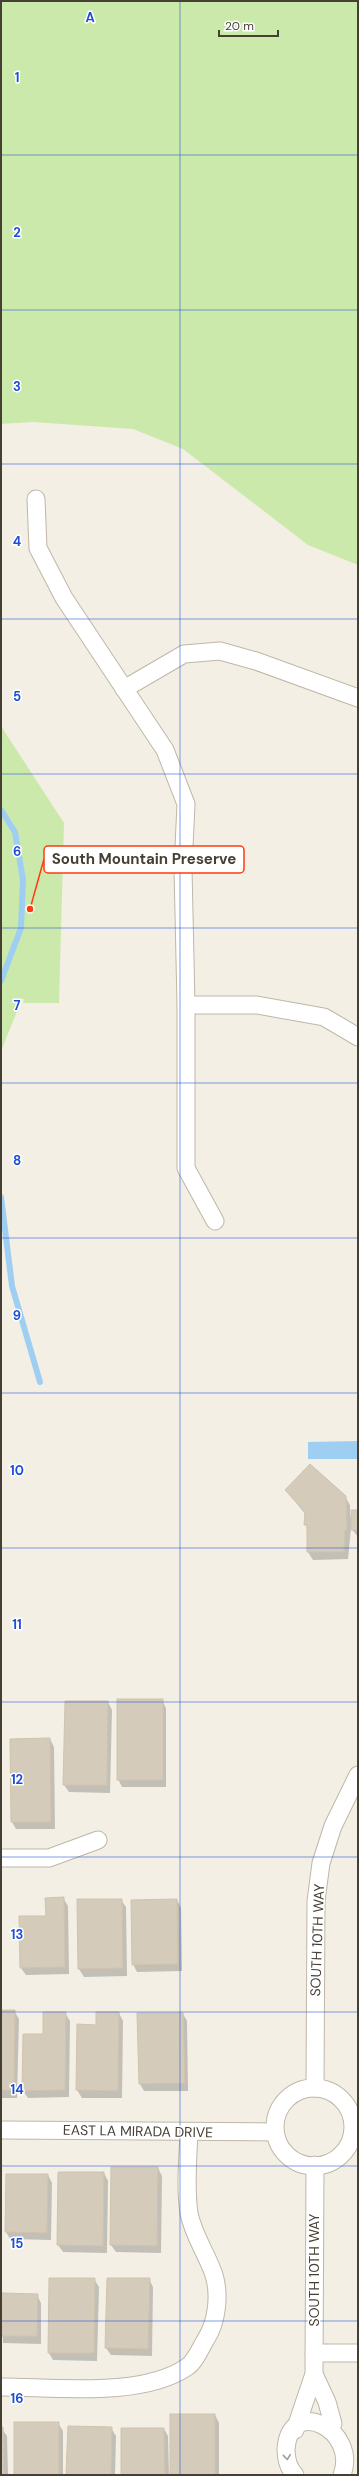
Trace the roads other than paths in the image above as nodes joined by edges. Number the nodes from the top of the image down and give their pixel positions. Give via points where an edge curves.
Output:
1 (36, 499) dead end
2 (124, 689) junction
3 (358, 698) edge
4 (186, 1005) junction
5 (358, 1037) edge
6 (216, 1222) dead end
7 (358, 1775) edge
8 (98, 1840) dead end
9 (1, 1858) edge
10 (315, 2088) junction
11 (354, 2114) edge
12 (1, 2130) edge
13 (189, 2132) junction
14 (275, 2132) junction
15 (315, 2166) junction
16 (314, 2353) junction
17 (358, 2353) edge
18 (314, 2374) junction
19 (1, 2387) edge
20 (333, 2424) junction
21 (295, 2430) junction
22 (295, 2475) edge
23 (342, 2475) edge

1 - 2 street via 38,548 64,598
2 - 3 street via 184,654 220,651 256,661
2 - 4 street via 165,750 186,804 183,868
4 - 5 street via 257,1005 324,1017
4 - 6 street via 186,1168
7 - 10 street, SOUTH 10TH WAY via 333,1826 321,1863 316,1901
8 - 9 street via 49,1858
10 - 11 street via 334,2093
10 - 14 street via 298,2091 284,2101 278,2110
11 - 15 street via 352,2133 345,2149 337,2158
12 - 13 street, EAST LA MIRADA DRIVE
13 - 14 street, EAST LA MIRADA DRIVE
13 - 19 street via 187,2173 190,2214 214,2276 217,2306 210,2332 189,2366 160,2381 125,2388
14 - 15 street via 278,2143 289,2156 304,2164
15 - 16 street, SOUTH 10TH WAY
16 - 17 street
16 - 18 street, SOUTH 10TH WAY
18 - 20 street, SOUTH 10TH WAY via 328,2402
18 - 21 street, SOUTH 10TH WAY
20 - 21 street via 313,2422
20 - 23 street via 350,2445 349,2463
21 -> 22 street, SOUTH 10TH WAY via 288,2442 286,2455

